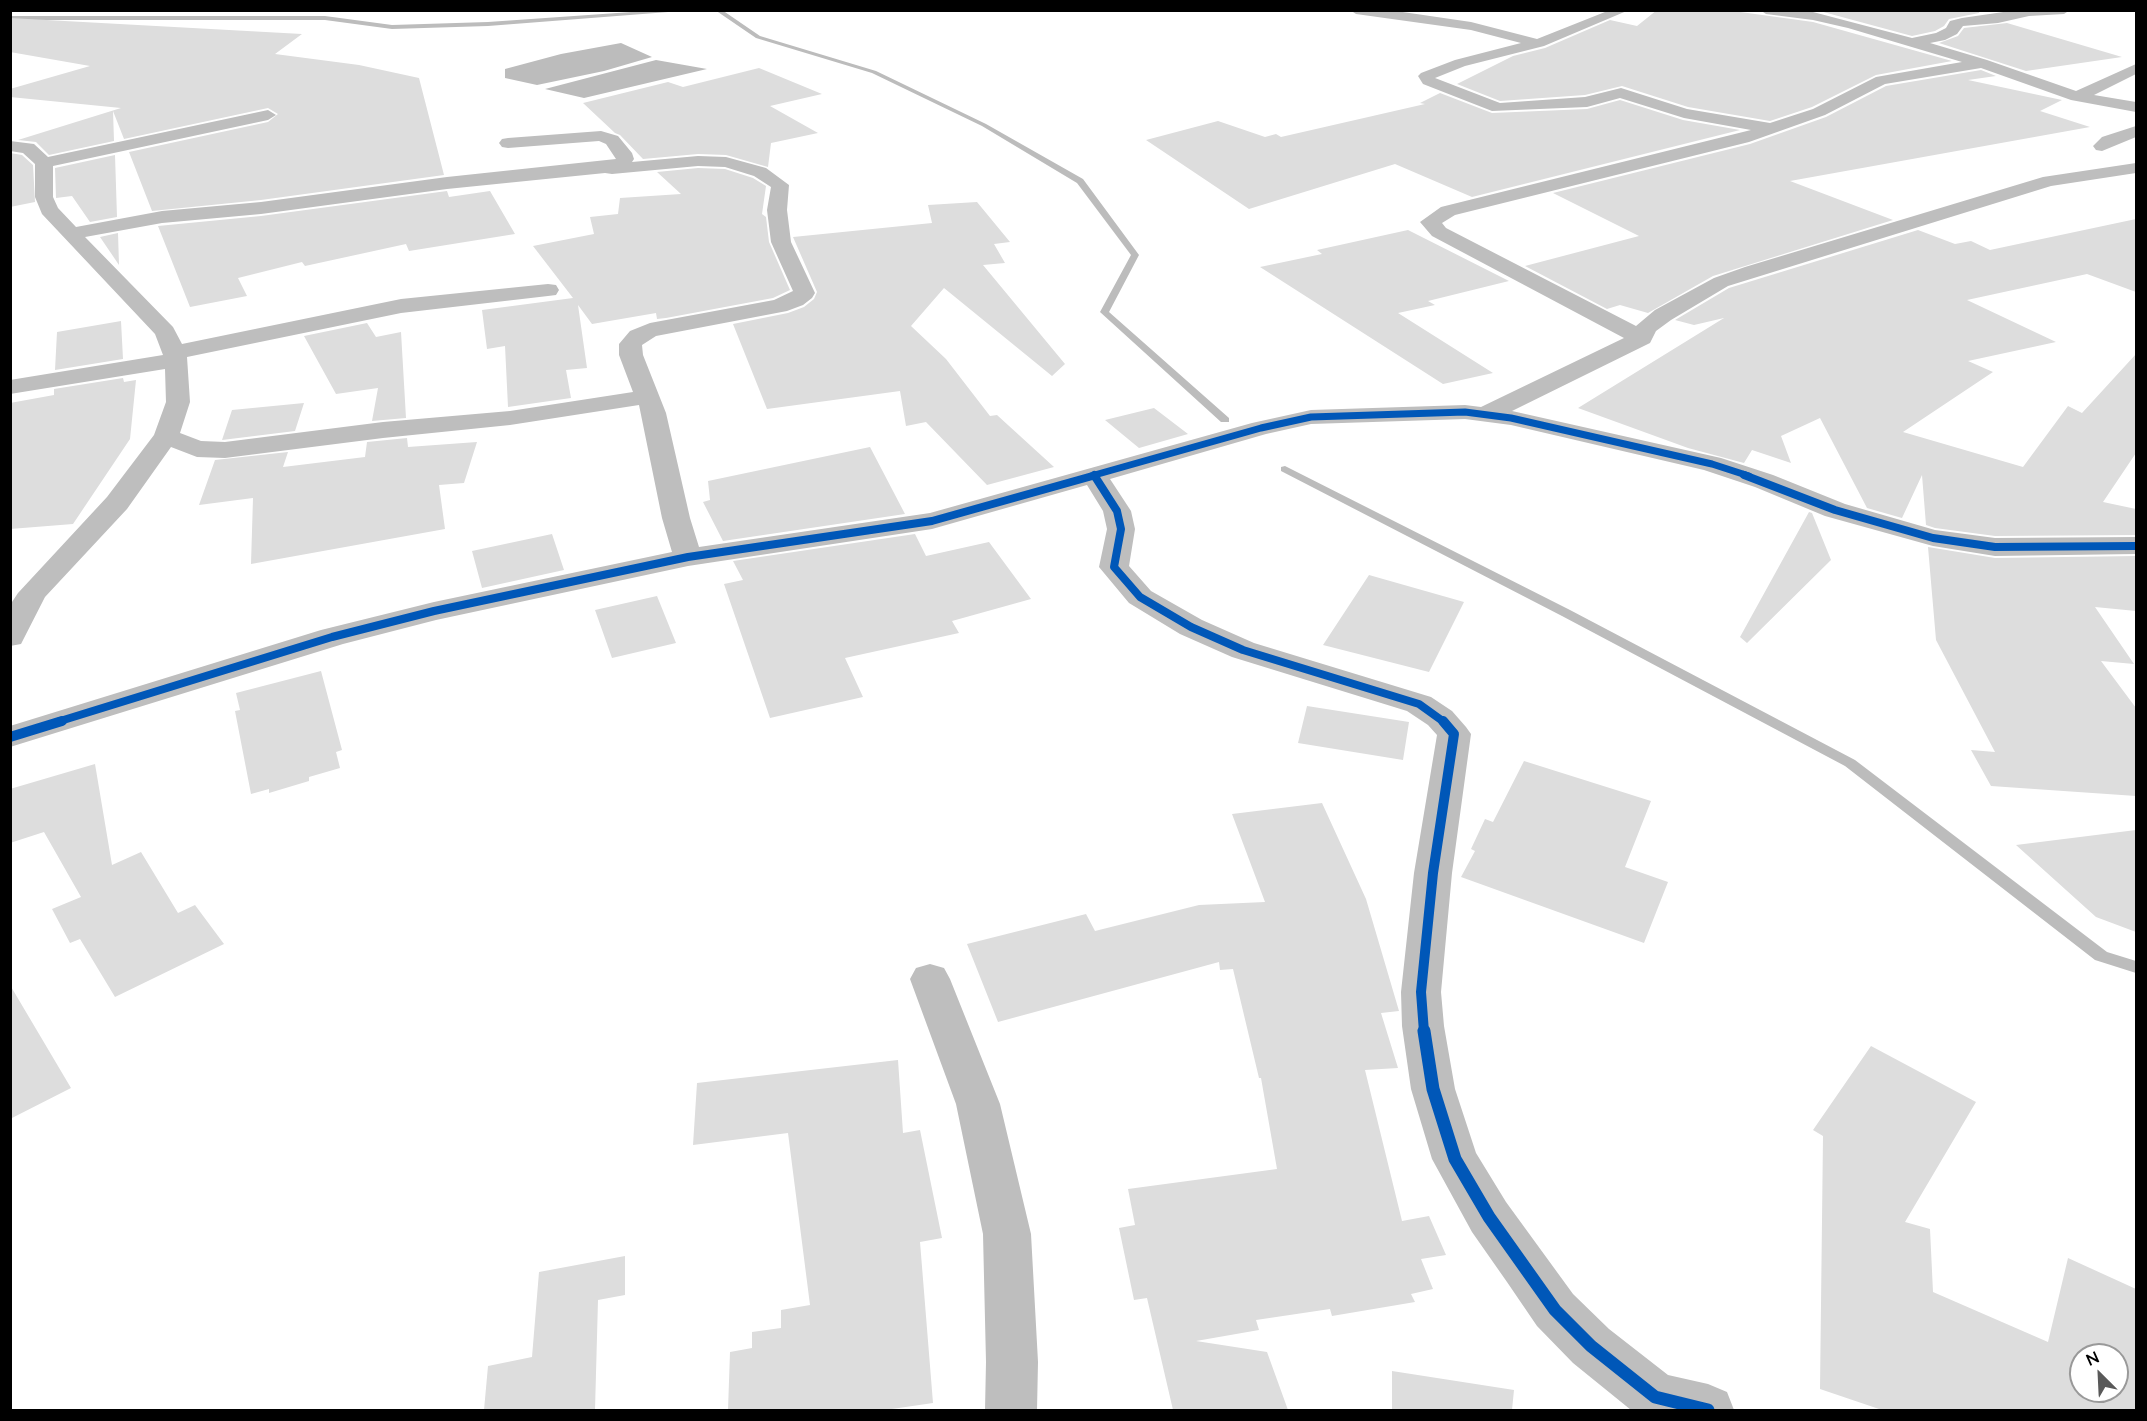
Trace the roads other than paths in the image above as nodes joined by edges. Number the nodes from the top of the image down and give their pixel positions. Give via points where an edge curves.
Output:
1 (1356, 10) edge
2 (1623, 10) edge
3 (1766, 10) edge
4 (2064, 10) edge
5 (1432, 16) edge
6 (1913, 42) junction
7 (1539, 43) junction
8 (1982, 63) junction
9 (2136, 68) edge
10 (2078, 97) junction
11 (2136, 107) edge
12 (268, 116) dead end
13 (1772, 128) junction
14 (2136, 131) edge
15 (508, 143) dead end
16 (2102, 146) dead end
17 (27, 152) edge
18 (10, 154) edge
19 (606, 167) junction
20 (2136, 168) edge
21 (73, 233) junction
22 (549, 290) dead end
23 (1642, 338) junction
24 (176, 356) junction
25 (10, 387) edge
26 (646, 397) junction
27 (1486, 414) junction
28 (166, 436) junction
29 (1094, 475) junction
30 (2136, 546) edge
31 (688, 556) junction
32 (10, 637) edge
33 (10, 737) edge
34 (930, 979) dead end
35 (1655, 1404) edge
36 (1011, 1410) edge
37 (1708, 1410) edge

1 - 5 street
2 - 7 street
3 - 6 street via 1835,21
4 - 6 street via 1962,22 1940,38
5 - 7 street
6 - 8 street
7 - 13 street via 1426,76 1428,81 1498,108 1587,102 1621,93 1684,113
8 - 10 street
8 - 13 street via 1881,80 1819,112
9 - 10 street
10 - 11 street
12 - 17 street
13 - 23 street via 1448,211 1430,222 1439,232
14 - 16 street
15 - 19 street via 601,136 612,140 625,156 622,163
17 - 18 street
17 - 21 street via 50,210
19 - 21 street via 162,217
19 - 26 street via 726,162 760,172 780,184 777,210 781,242 804,293 779,306 650,330 638,336 630,344 631,355
20 - 23 street via 2049,181 1752,271 1721,282 1663,315 1646,328
21 - 24 street via 165,332
22 - 24 street via 401,306
23 - 27 street
24 - 25 street
24 - 28 street via 178,402
26 - 28 street via 510,418 225,450 197,449
26 - 31 street via 660,437
27 - 29 street via 1413,412 1311,417
27 - 30 street via 1712,464 1835,510 1933,538 1995,548
28 - 32 street via 117,503 33,593
29 - 31 street via 932,521
29 - 35 street via 1117,511 1120,529 1114,567 1140,597 1191,627 1243,650 1419,704 1440,718 1454,734 1421,992 1423,1026 1441,1118 1455,1159 1490,1218 1555,1310
31 - 33 street via 366,628
34 - 36 street via 978,1104 1007,1234
35 - 37 street

